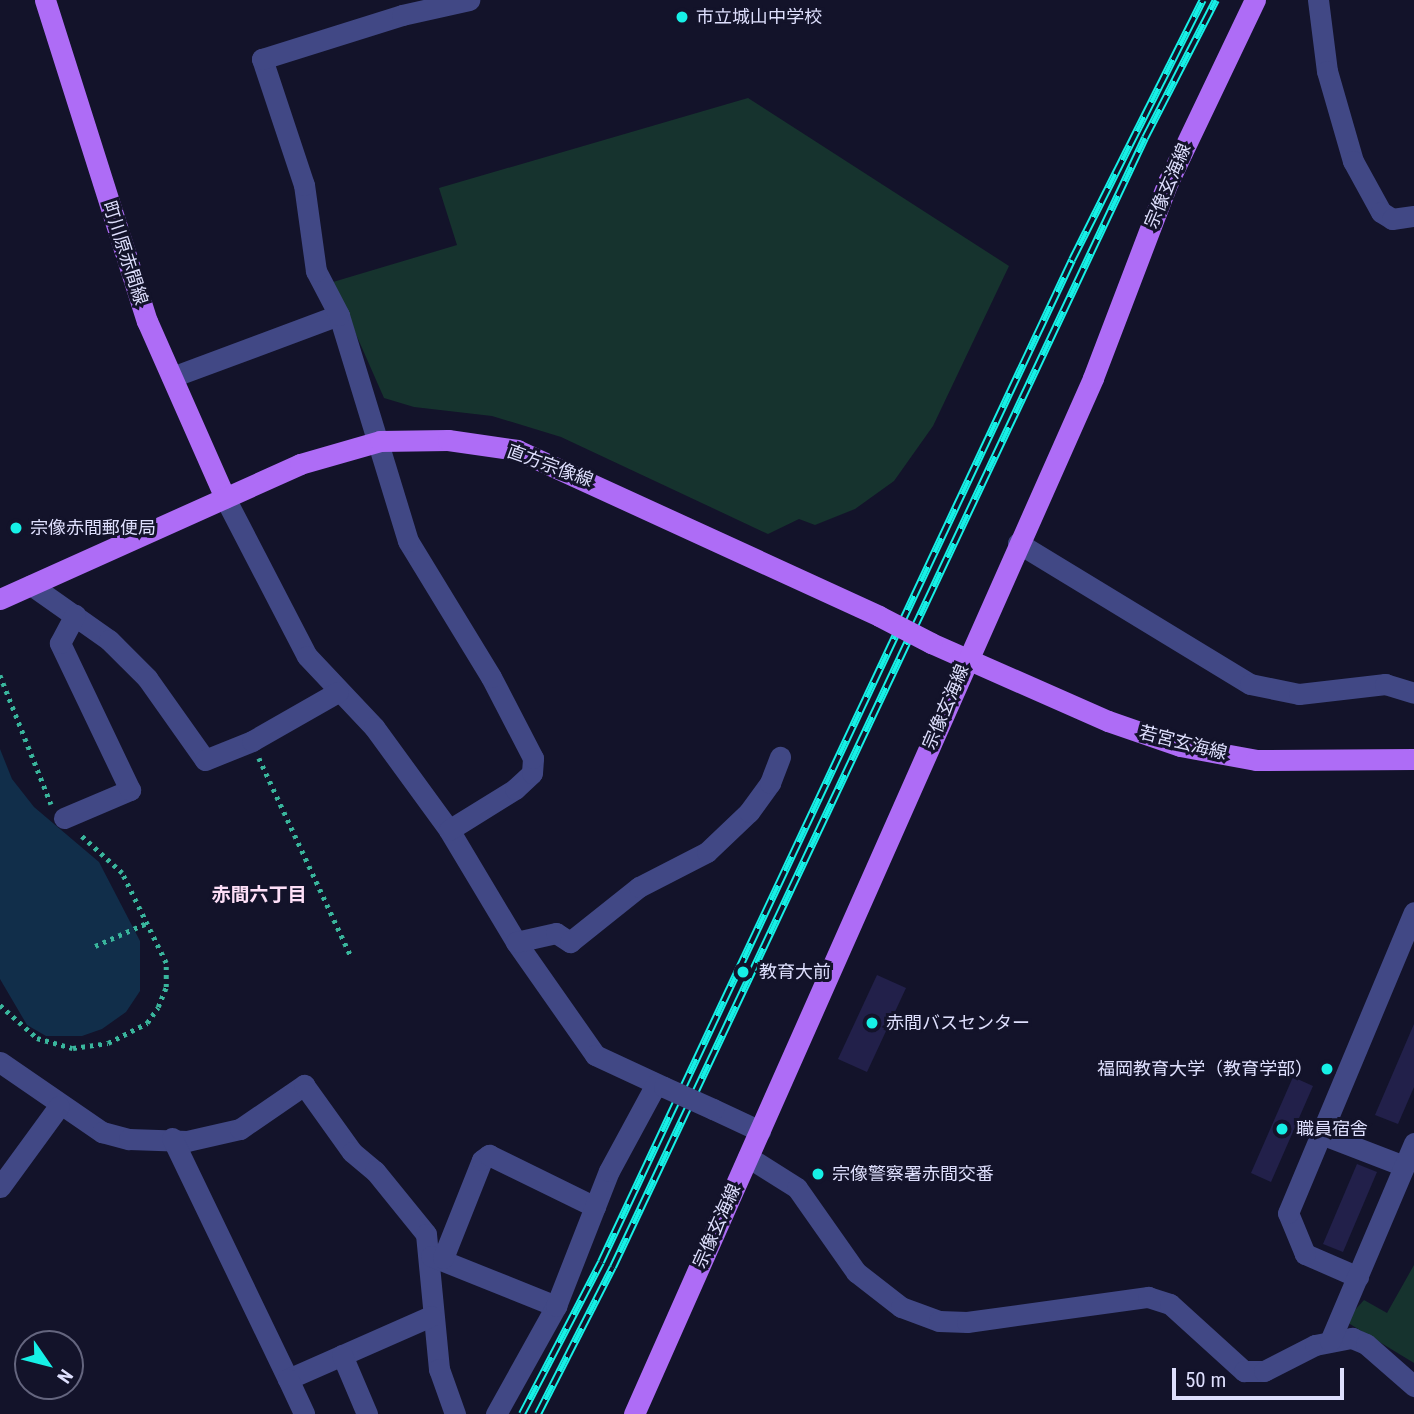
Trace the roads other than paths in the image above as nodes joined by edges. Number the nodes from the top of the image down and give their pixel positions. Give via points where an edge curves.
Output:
1 (45, 0) edge
2 (469, 0) edge
3 (1255, 0) edge
4 (1318, 0) edge
5 (399, 7) edge
6 (1414, 216) edge
7 (339, 315) junction
8 (172, 377) junction
9 (380, 441) junction
10 (225, 498) junction
11 (1018, 543) junction
12 (31, 585) junction
13 (0, 599) edge
14 (75, 615) junction
15 (966, 661) junction
16 (338, 692) junction
17 (1414, 694) edge
18 (780, 757) dead end
19 (1414, 758) edge
20 (64, 818) road end
21 (449, 830) junction
22 (1414, 912) edge
23 (516, 942) junction
24 (0, 1062) edge
25 (660, 1086) junction
26 (59, 1106) junction
27 (760, 1131) junction
28 (1321, 1134) junction
29 (172, 1138) junction
30 (1414, 1143) edge
31 (748, 1157) junction
32 (1404, 1166) junction
33 (0, 1187) edge
34 (595, 1207) junction
35 (437, 1257) junction
36 (1358, 1277) junction
37 (556, 1306) junction
38 (431, 1316) junction
39 (1330, 1341) junction
40 (342, 1355) junction
41 (288, 1379) junction
42 (1414, 1385) edge
43 (304, 1414) edge
44 (367, 1414) edge
45 (455, 1414) edge
46 (496, 1414) edge
47 (634, 1414) edge

1 - 8 main road, 町川原赤間線 via 147,321
2 - 5 street
3 - 11 main road, 宗像玄海線 via 1168,182 1093,378
4 - 6 street via 1327,71 1353,161 1381,212 1392,219
5 - 7 street via 262,59 304,185 316,271
7 - 8 street
7 - 9 street
8 - 10 main road, 町川原赤間線
9 - 10 main road, 直方宗像線 via 300,464
9 - 15 main road, 直方宗像線, bridge via 448,440 517,450 879,616
9 - 21 street via 408,541 491,677 533,758 532,773 515,789
10 - 12 main road, 直方宗像線
10 - 16 street via 307,656
11 - 15 main road, 宗像玄海線
11 - 17 street via 1250,684 1298,694 1385,684
12 - 13 main road, 直方宗像線
12 - 14 street
14 - 16 street via 109,640 147,678 205,760 252,741
14 - 20 street via 60,643 130,790
15 - 19 main road, 若宮玄海線 via 1108,722 1180,746 1256,760
15 - 27 main road, 宗像玄海線
16 - 21 street via 374,727
18 - 23 street via 770,783 749,812 707,852 639,887 570,942 556,933
21 - 23 street
22 - 28 street
23 - 25 street via 595,1055
24 - 26 street
25 - 27 street, bridge
25 - 34 street
26 - 29 street via 102,1132 129,1139
26 - 33 street
27 - 31 main road, 宗像玄海線
28 - 32 street
28 - 36 street via 1287,1213 1305,1254
29 - 35 street via 187,1141 240,1129 304,1085 352,1152 375,1171 426,1234
29 - 41 street
30 - 32 street
31 - 39 street via 797,1188 856,1272 901,1307 939,1321 967,1322 1148,1297 1170,1304 1244,1371 1264,1371
31 - 47 main road, 宗像玄海線
32 - 36 street
34 - 35 street via 489,1155 482,1160
34 - 37 street
35 - 37 street
35 - 38 street
36 - 39 street
37 - 46 street
38 - 40 street
38 - 45 street via 439,1369
39 - 42 street via 1352,1338 1366,1344
40 - 41 street
40 - 44 street
41 - 43 street

